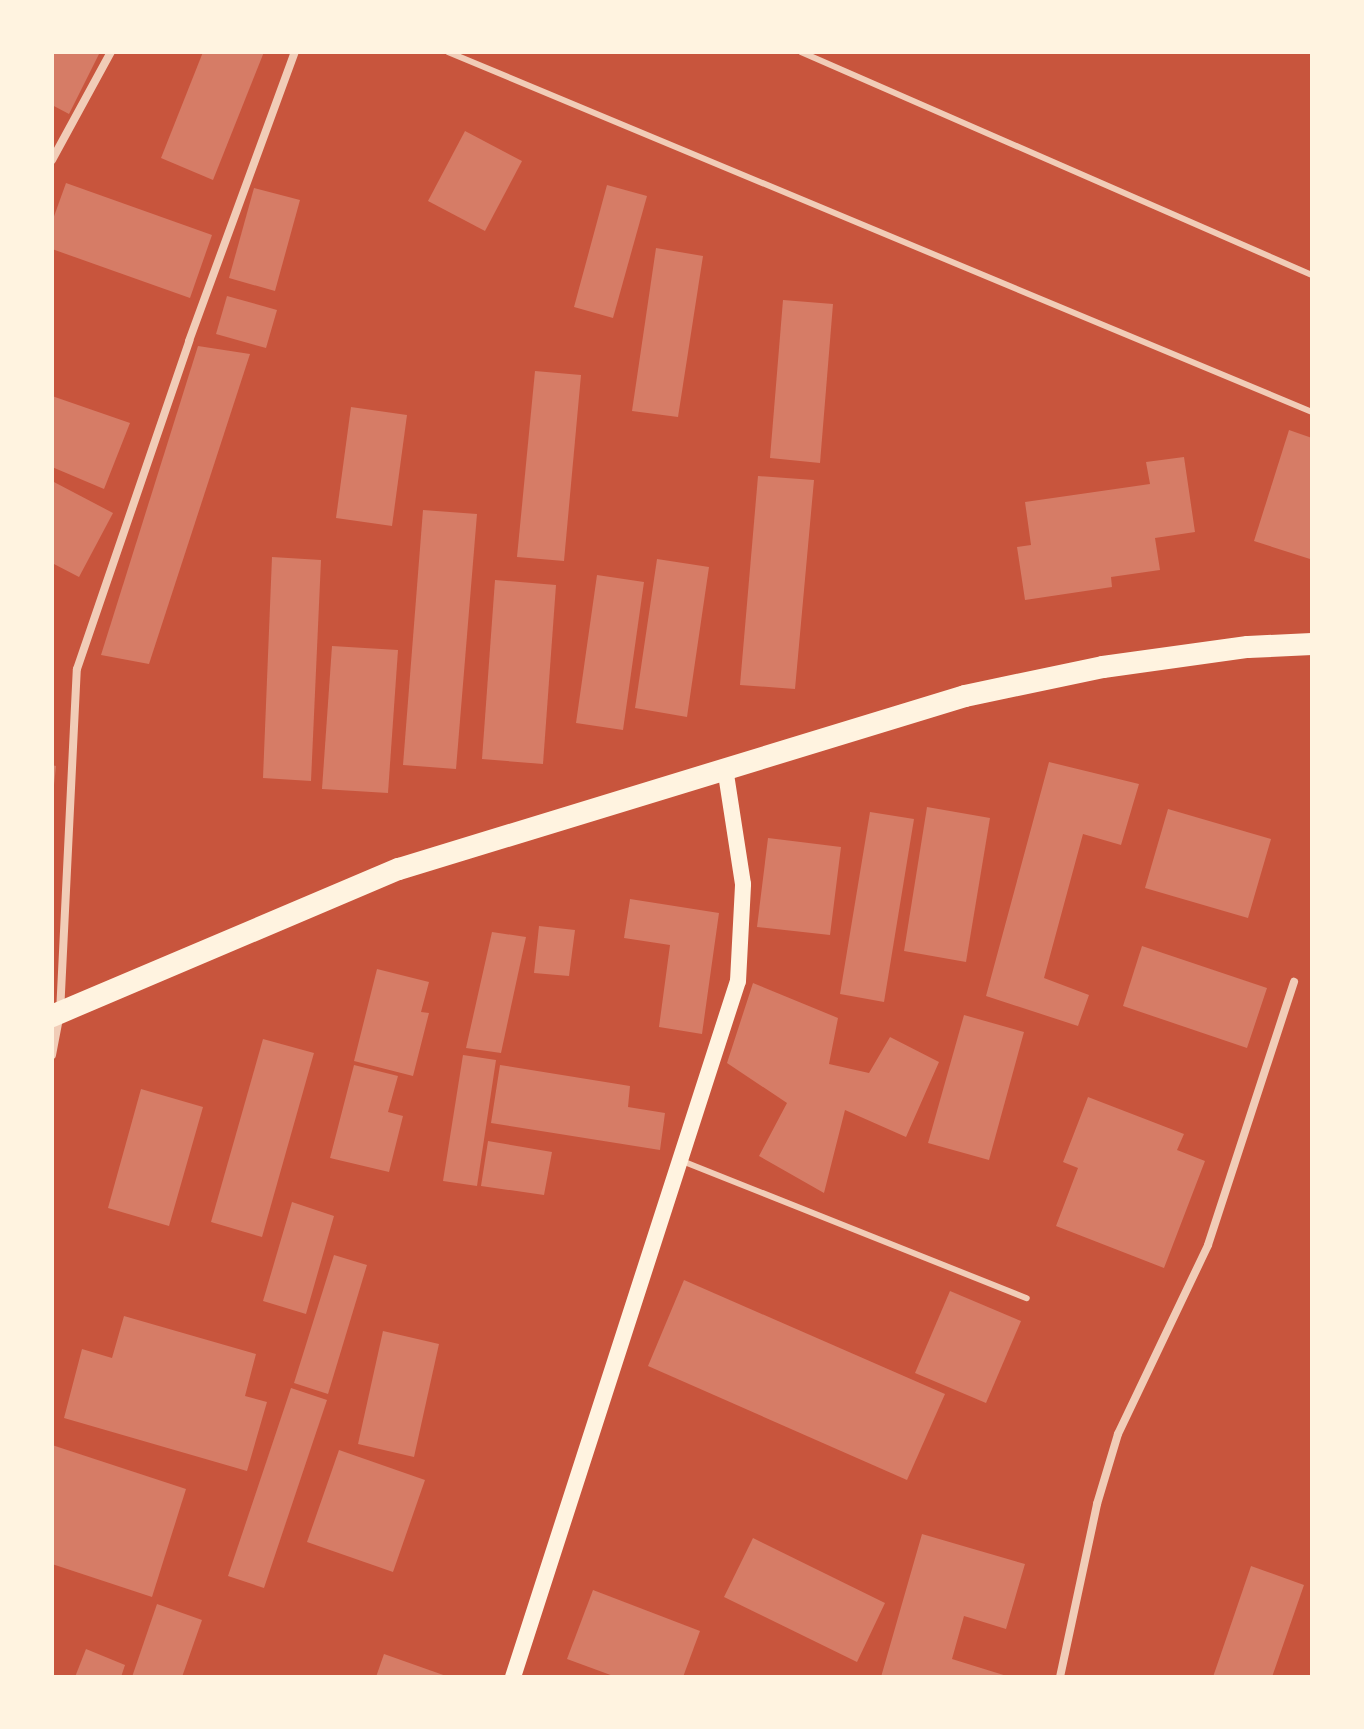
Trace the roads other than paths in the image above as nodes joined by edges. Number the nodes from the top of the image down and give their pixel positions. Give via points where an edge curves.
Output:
1 (111, 52) edge
2 (295, 52) edge
3 (448, 52) edge
4 (801, 52) edge
5 (52, 160) edge
6 (1312, 275) edge
7 (1312, 412) edge
8 (1312, 644) edge
9 (725, 768) junction
10 (1294, 982) dead end
11 (56, 1015) edge
12 (52, 1055) edge
13 (682, 1161) junction
14 (1027, 1298) dead end
15 (513, 1677) edge
16 (1060, 1677) edge

1 - 5 street
2 - 11 street via 77,669
3 - 7 lane
4 - 6 lane
8 - 9 highway via 1117,665 981,692
9 - 11 highway via 399,869
9 - 13 main road via 743,884 738,981
10 - 16 street via 1208,1245 1118,1434 1097,1504
11 - 12 street
13 - 14 lane
13 - 15 main road

